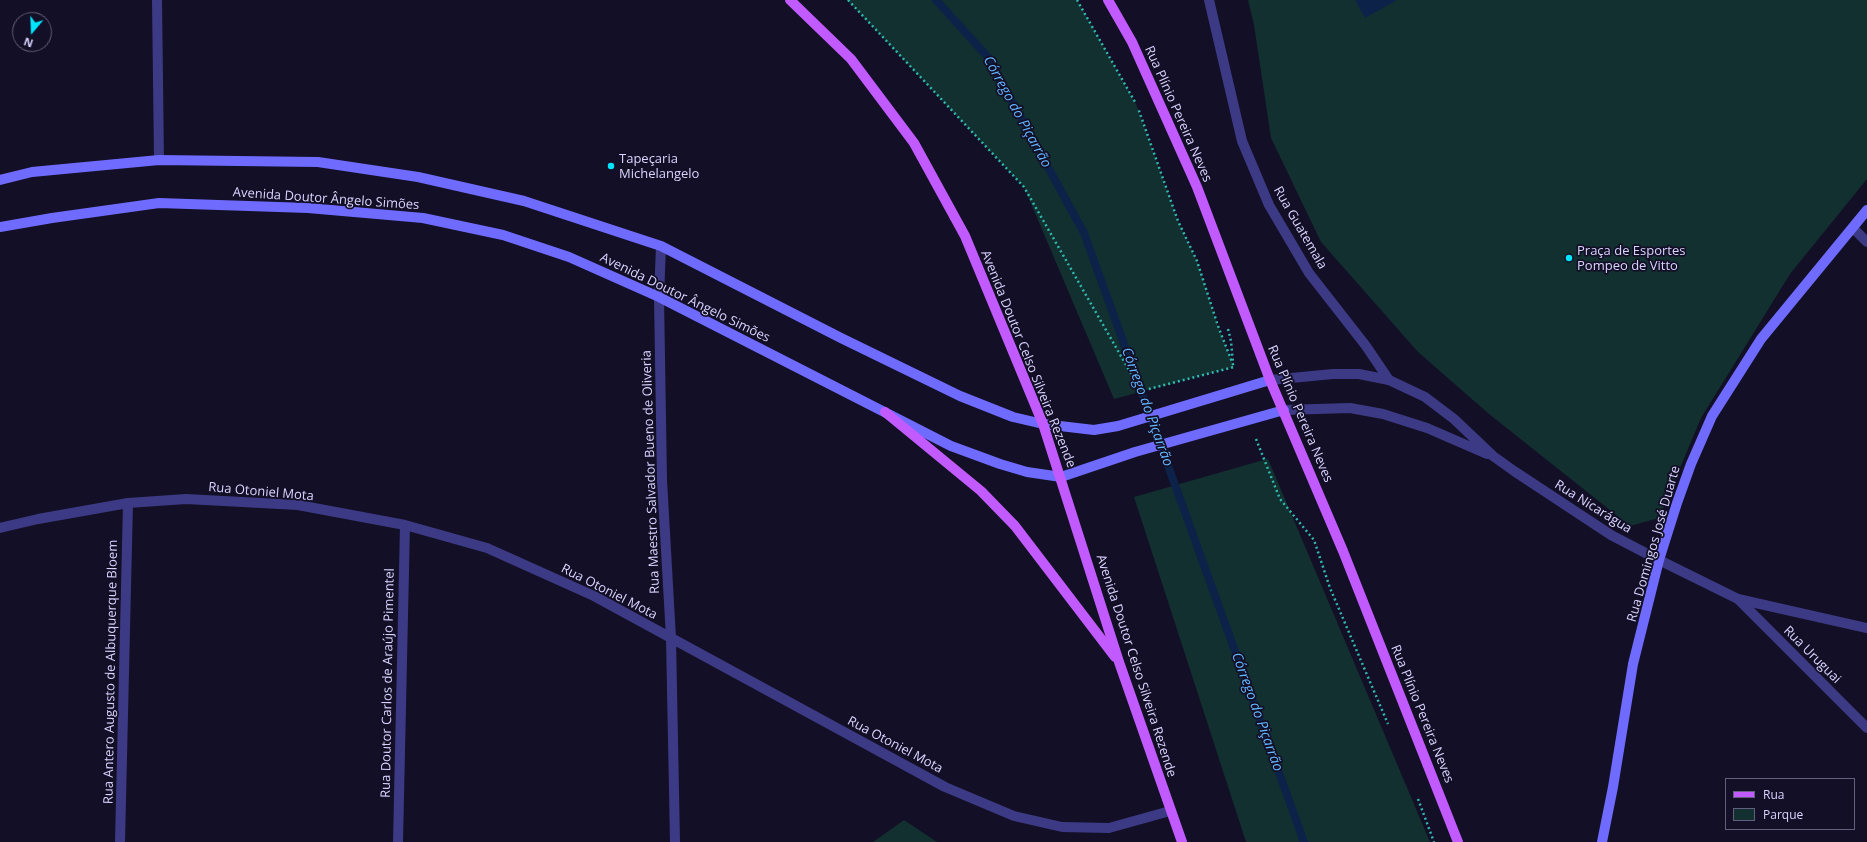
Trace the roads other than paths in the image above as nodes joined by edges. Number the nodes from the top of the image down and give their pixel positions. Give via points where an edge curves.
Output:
1 (157, 0) edge
2 (790, 0) edge
3 (1108, 0) edge
4 (1209, 0) edge
5 (159, 160) junction
6 (0, 180) edge
7 (1867, 210) edge
8 (0, 227) edge
9 (1853, 228) junction
10 (1867, 242) edge
11 (661, 246) junction
12 (659, 296) junction
13 (1270, 380) junction
14 (1389, 380) junction
15 (1284, 410) junction
16 (885, 412) junction
17 (1043, 424) junction
18 (1493, 456) junction
19 (1061, 477) junction
20 (128, 503) junction
21 (405, 525) junction
22 (0, 528) edge
23 (1659, 560) junction
24 (1738, 599) junction
25 (1867, 628) edge
26 (671, 638) junction
27 (1119, 662) junction
28 (1867, 728) edge
29 (1170, 811) junction
30 (120, 842) edge
31 (398, 842) edge
32 (675, 842) edge
33 (1182, 842) edge
34 (1458, 842) edge
35 (1602, 842) edge

1 - 5 street
2 - 17 main road, Avenida Doutor Celso Silveira Rezende via 851,59 914,143 965,236
3 - 13 main road, Rua Plínio Pereira Neves via 1132,42 1197,187
4 - 14 street, Rua Guatemala via 1242,141 1269,206 1309,273
5 - 6 main road via 32,172
5 - 11 main road via 318,162 418,177 524,201
7 - 9 main road, Rua Domingos José Duarte
8 - 12 main road, Avenida Doutor Ângelo Simões via 159,203 308,208 423,218 503,235 569,257
9 - 10 street
9 - 23 main road, Rua Domingos José Duarte via 1761,339 1712,416 1676,502
11 - 12 street, Rua Maestro Salvador Bueno de Oliveria
11 - 17 main road via 960,396 1012,417
12 - 16 main road, Avenida Doutor Ângelo Simões
12 - 26 street, Rua Maestro Salvador Bueno de Oliveria via 662,480
13 - 14 street, Rua Nicarágua via 1359,374
13 - 15 main road, Rua Plínio Pereira Neves
13 - 17 main road via 1118,426 1094,430
14 - 18 street, Rua Nicarágua via 1425,397 1454,419
15 - 18 street, Rua Nicarágua via 1350,408 1383,414 1427,428
15 - 19 main road, Avenida Doutor Ângelo Simões via 1135,452
15 - 34 main road, Rua Plínio Pereira Neves via 1343,551
16 - 19 main road, Avenida Doutor Ângelo Simões via 951,446 1027,472
16 - 27 main road via 981,491 1015,526
17 - 19 main road, Avenida Doutor Celso Silveira Rezende
18 - 23 street, Rua Nicarágua via 1611,535
19 - 27 main road, Avenida Doutor Celso Silveira Rezende
20 - 21 street, Rua Otoniel Mota via 186,499 298,505
20 - 22 street, Rua Otoniel Mota via 38,518
20 - 30 street, Rua Antero Augusto de Albuquerque Bloem
21 - 26 street, Rua Otoniel Mota via 487,548 594,596
21 - 31 street, Rua Doutor Carlos de Araújo Pimentel
23 - 24 street, Rua Nicarágua
23 - 35 main road, Rua Domingos José Duarte via 1633,664
24 - 25 street, Rua Nicarágua
24 - 28 street, Rua Uruguai
26 - 29 street, Rua Otoniel Mota via 945,787 1014,816 1062,827 1109,828
26 - 32 street, Rua Maestro Salvador Bueno de Oliveria
27 - 29 main road, Avenida Doutor Celso Silveira Rezende
29 - 33 main road, Avenida Doutor Celso Silveira Rezende

